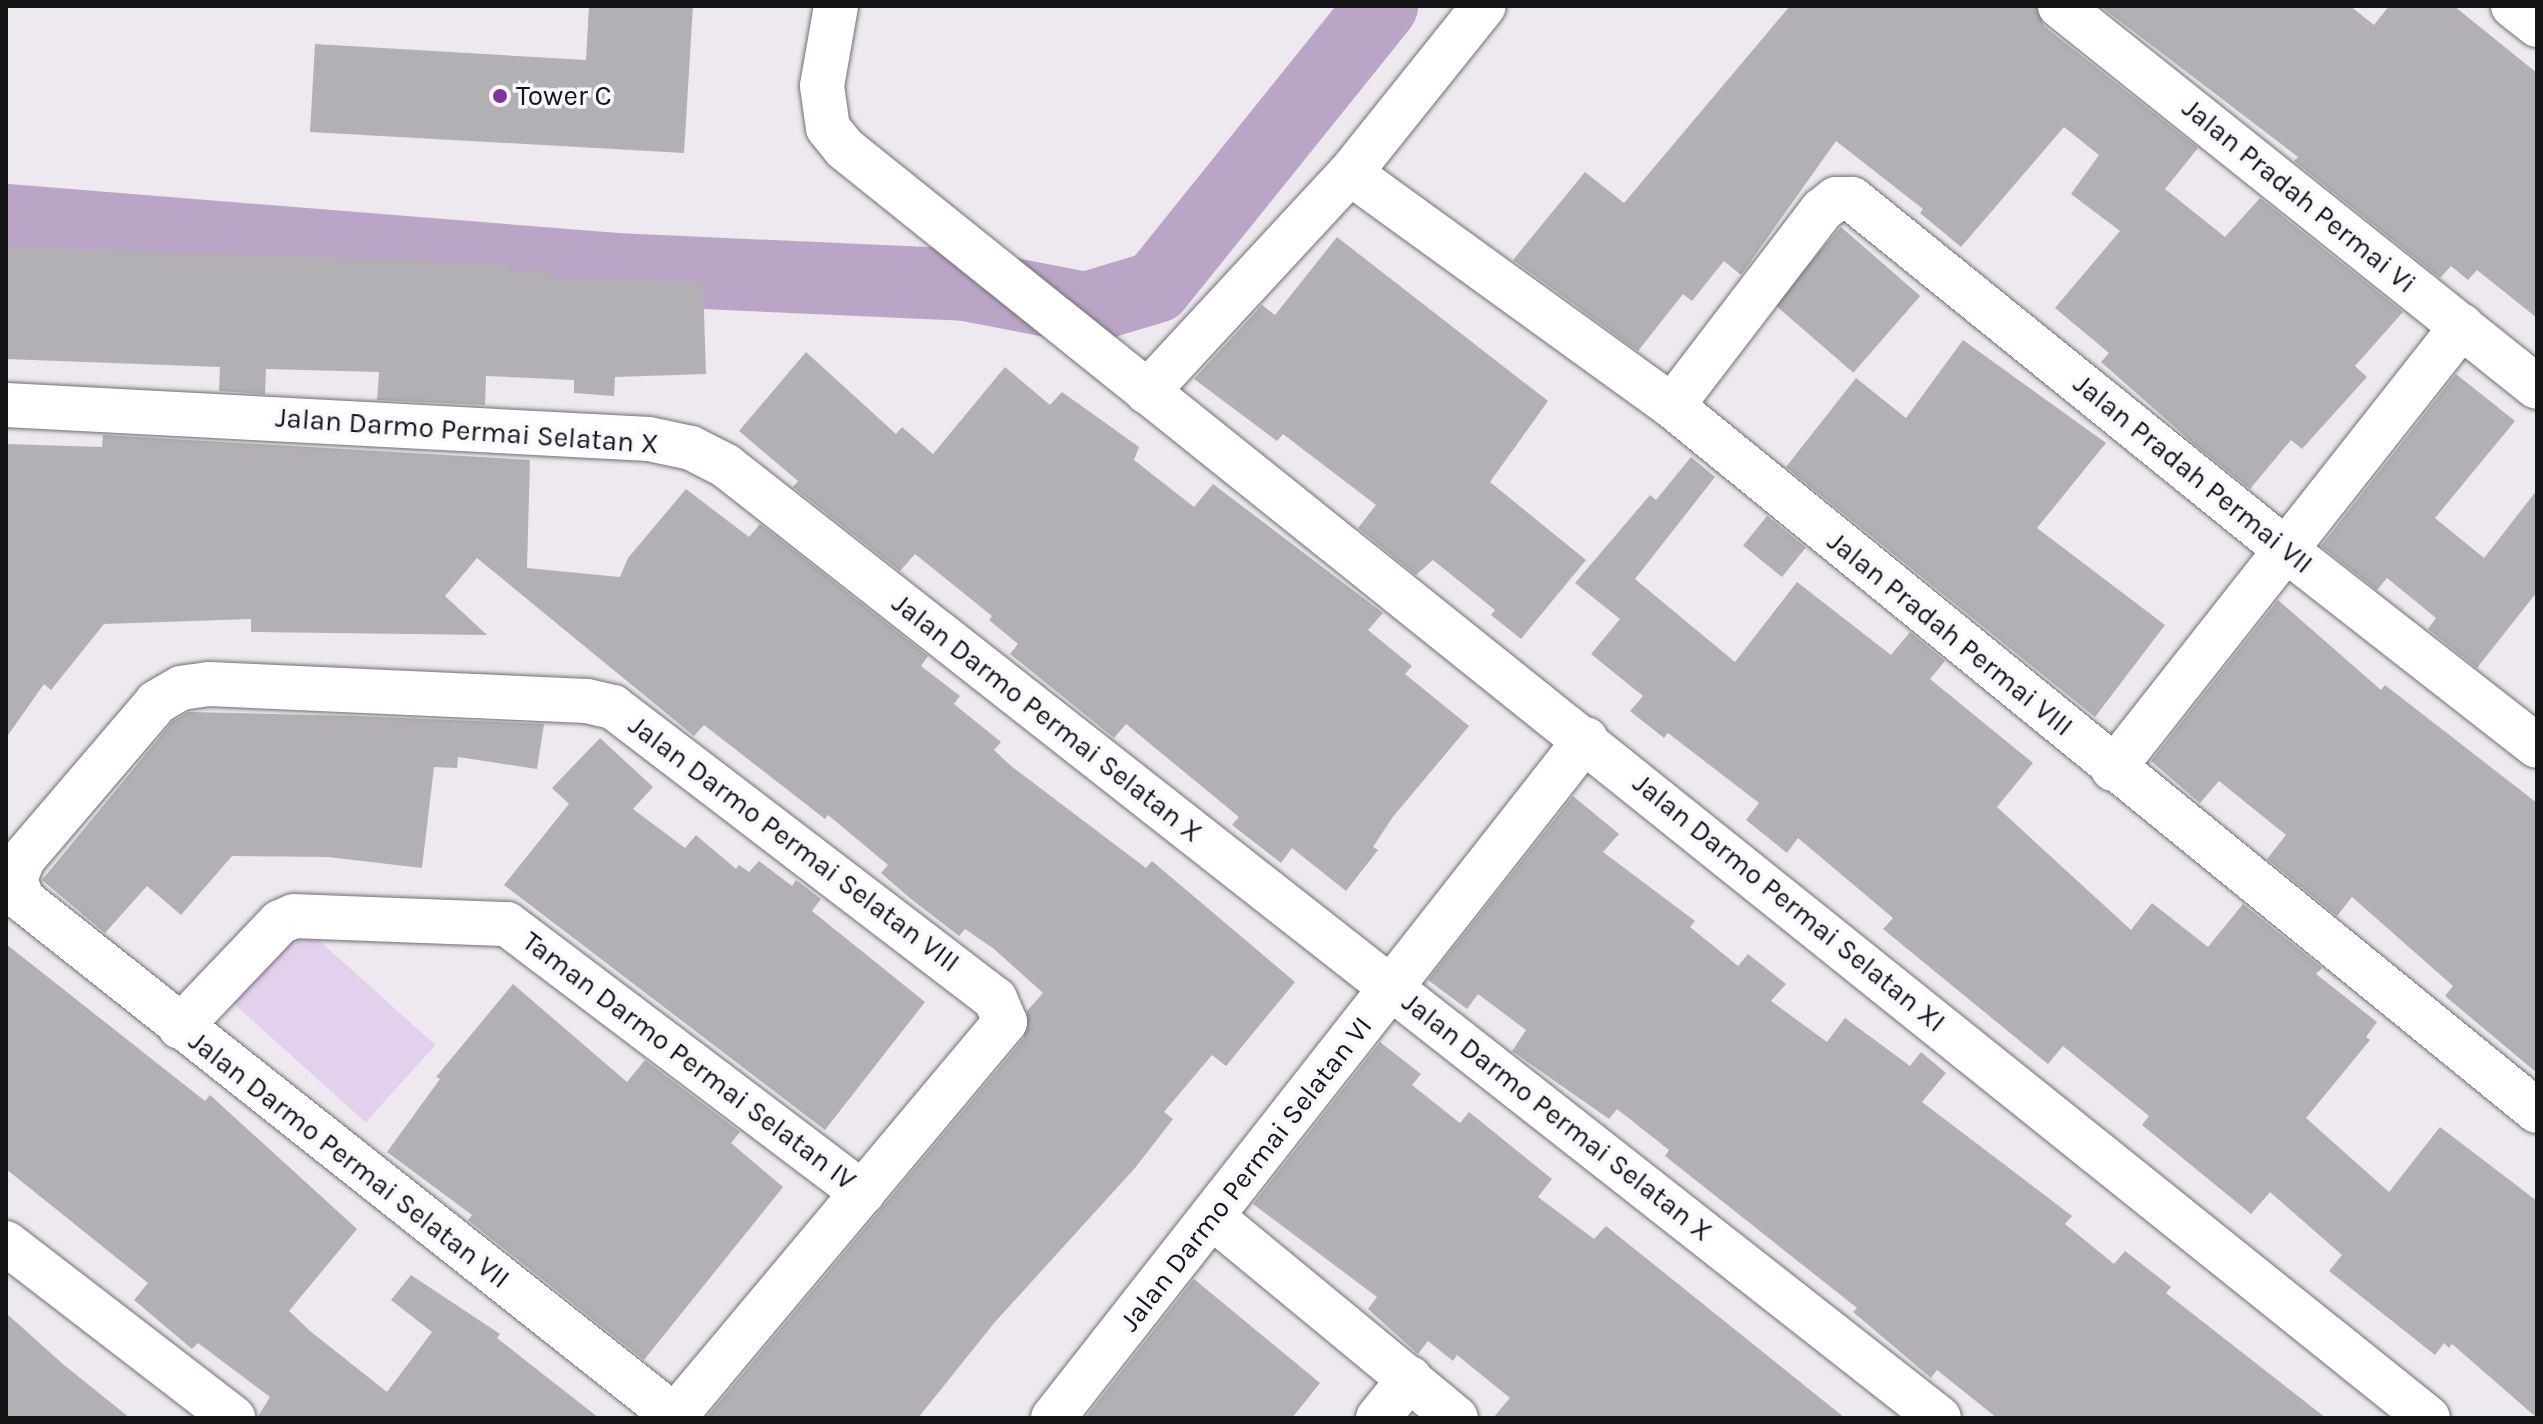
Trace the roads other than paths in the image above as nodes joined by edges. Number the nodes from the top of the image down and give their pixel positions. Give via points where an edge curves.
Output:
1 (836, 6) edge
2 (1484, 6) edge
3 (2060, 6) edge
4 (1350, 173) junction
5 (2462, 326) junction
6 (2537, 387) edge
7 (1147, 392) junction
8 (6, 405) edge
9 (1672, 406) junction
10 (2286, 550) junction
11 (1586, 739) junction
12 (2537, 746) edge
13 (2113, 769) junction
14 (23, 900) joint
15 (1392, 988) junction
16 (180, 1027) junction
17 (2537, 1111) edge
18 (863, 1193) junction
19 (1212, 1217) junction
20 (6, 1243) edge
21 (1410, 1378) junction
22 (2411, 1412) edge
23 (676, 1417) edge
24 (233, 1418) edge
25 (1053, 1418) edge
26 (1378, 1418) edge
27 (1456, 1418) edge
28 (1939, 1418) edge

1 - 7 street, Jalan Darmo Permai Selatan XI via 822,86 828,128 844,148
2 - 4 street
3 - 5 street, Jalan Pradah Permai Vi
4 - 7 street
4 - 9 street, Jalan Pradah Permai VIII
5 - 6 street, Jalan Pradah Permai Vi
5 - 10 street
7 - 11 street, Jalan Darmo Permai Selatan XI
8 - 15 street, Jalan Darmo Permai Selatan X via 649,439 691,448 726,466
9 - 10 street, Jalan Pradah Permai VII via 1822,210 1836,199 1852,199
9 - 13 street, Jalan Pradah Permai VIII
10 - 12 street, Jalan Pradah Permai VII
10 - 13 street
11 - 15 street, Jalan Darmo Permai Selatan VI
11 - 22 street, Jalan Darmo Permai Selatan XI
13 - 17 street, Jalan Pradah Permai VIII
14 - 16 street, Jalan Darmo Permai Selatan VII
14 - 18 street, Jalan Darmo Permai Selatan VIII via 15,880 23,859 157,702 181,688 209,684 586,701 613,707 1002,1009 1005,1022
15 - 19 street, Jalan Darmo Permai Selatan VI
15 - 28 street, Jalan Darmo Permai Selatan X
16 - 18 street, Taman Darmo Permai Selatan IV via 280,922 294,916 507,924
16 - 23 street, Jalan Darmo Permai Selatan VII
18 - 23 street, Jalan Darmo Permai Selatan VIII
19 - 21 street
19 - 25 street, Jalan Darmo Permai Selatan VI
20 - 24 street
21 - 26 street
21 - 27 street

